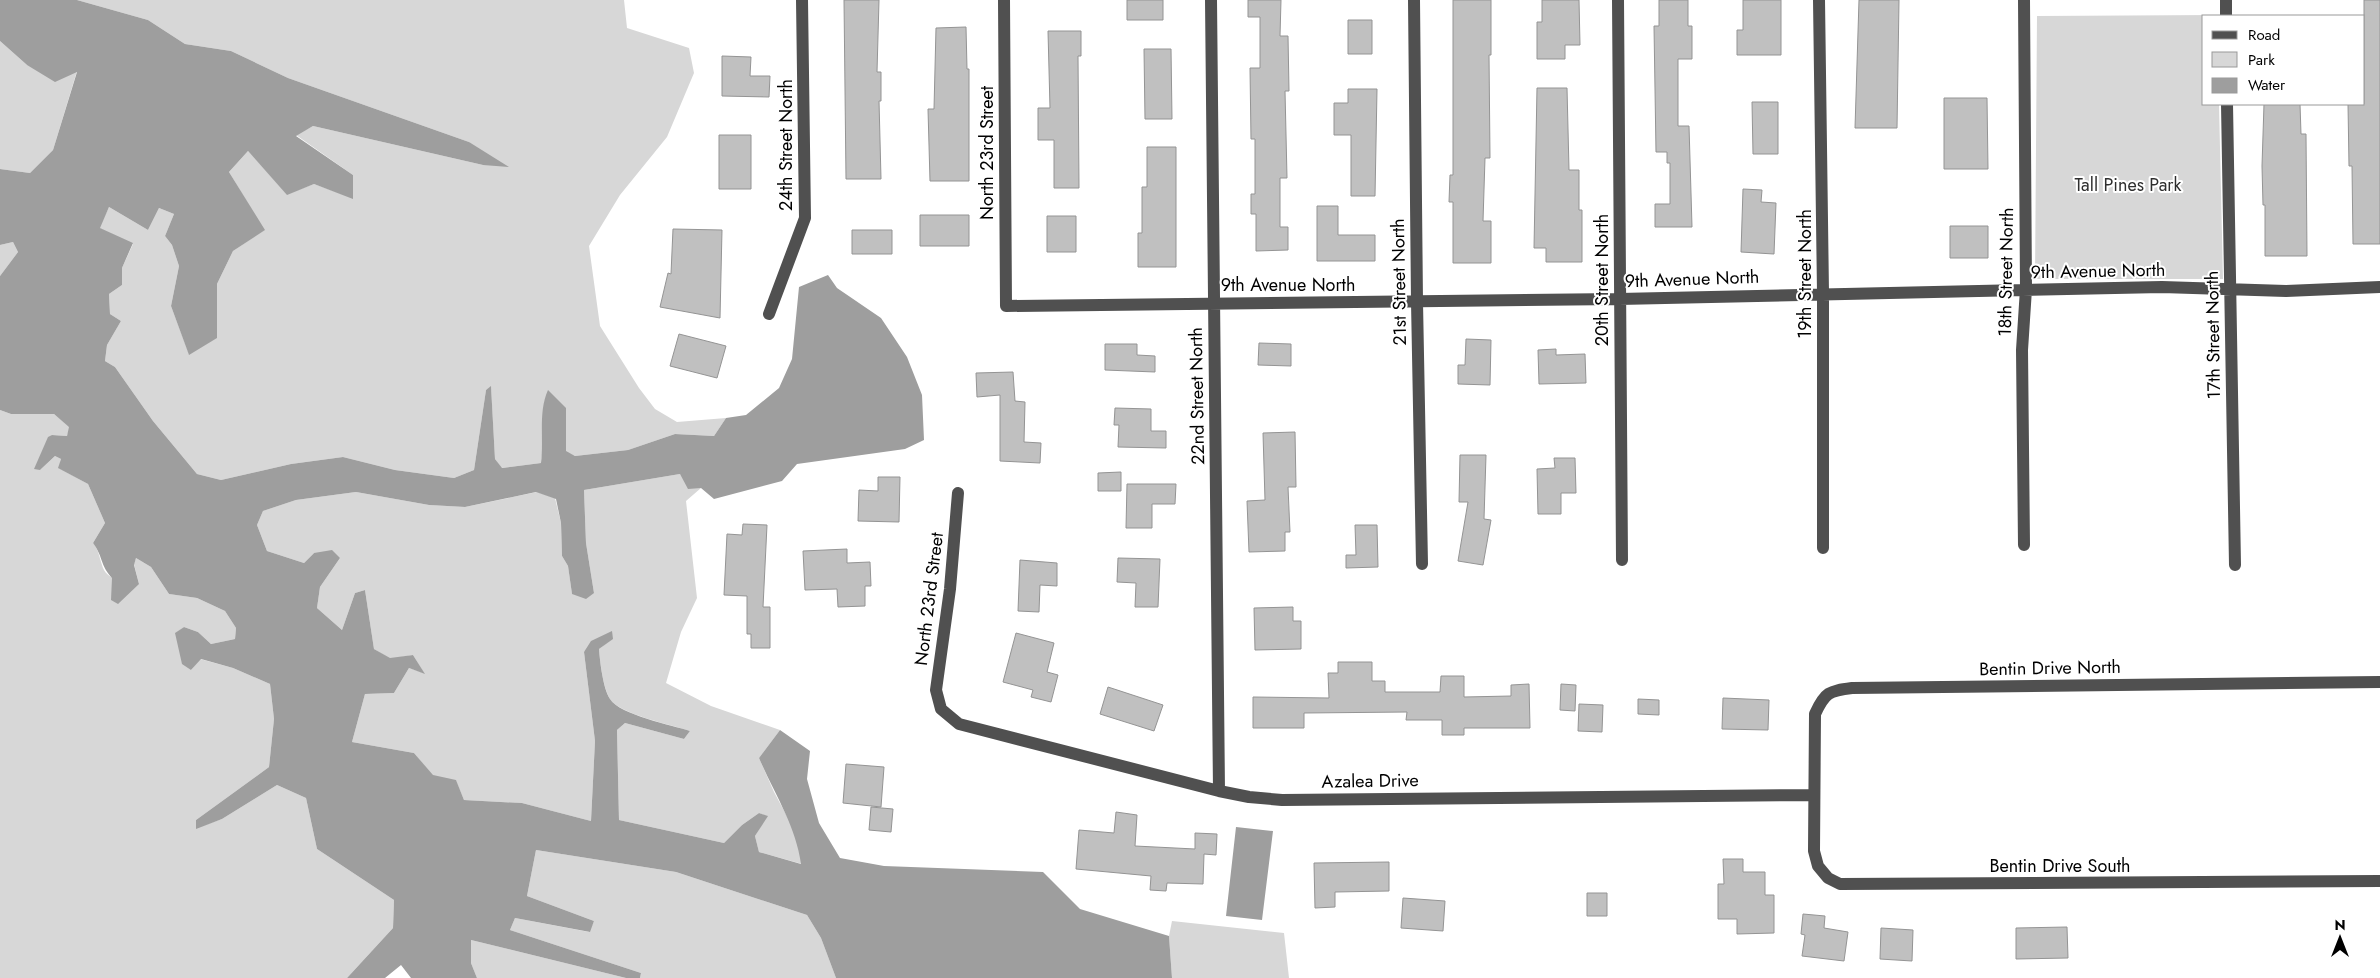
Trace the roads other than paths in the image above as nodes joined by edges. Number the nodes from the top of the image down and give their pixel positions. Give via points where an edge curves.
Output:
1 (802, 0) edge
2 (1004, 0) edge
3 (1211, 0) edge
4 (1414, 0) edge
5 (1618, 0) edge
6 (1819, 0) edge
7 (2024, 0) edge
8 (2226, 0) edge
9 (2226, 15) edge
10 (2227, 105) edge
11 (2380, 287) edge
12 (2026, 289) junction
13 (2229, 289) junction
14 (1823, 293) junction
15 (1619, 299) junction
16 (1416, 302) junction
17 (1214, 303) junction
18 (1006, 306) joint
19 (769, 314) dead end
20 (958, 493) dead end
21 (2024, 545) dead end
22 (1823, 548) dead end
23 (1622, 560) dead end
24 (1422, 564) dead end
25 (2235, 565) dead end
26 (2380, 682) edge
27 (941, 709) joint
28 (1219, 791) junction
29 (1814, 795) junction
30 (2380, 881) edge

1 - 19 street, 24th Street North via 805,218
2 - 18 street, North 23rd Street
3 - 17 street, 22nd Street North
4 - 16 street, 21st Street North
5 - 15 street, 20th Street North
6 - 14 street, 19th Street North
7 - 12 street, 18th Street North
8 - 9 street
10 - 13 street, 17th Street North
11 - 13 street, 9th Avenue North via 2286,291
12 - 13 street, 9th Avenue North
12 - 14 street, 9th Avenue North
12 - 21 street, 18th Street North via 2022,350
13 - 25 street, 17th Street North
14 - 15 street, 9th Avenue North
14 - 22 street, 19th Street North
15 - 16 street, 9th Avenue North
15 - 23 street, 20th Street North
16 - 17 street, 9th Avenue North
16 - 24 street, 21st Street North
17 - 18 street, 9th Avenue North
17 - 28 street, 22nd Street North
20 - 27 street, North 23rd Street via 950,589 936,690
26 - 29 street, Bentin Drive North via 1832,690 1815,714
27 - 28 street, Azalea Drive via 959,724
28 - 29 street, Azalea Drive via 1282,800
29 - 30 street, Bentin Drive South via 1814,852 1818,866 1828,878 1840,884

